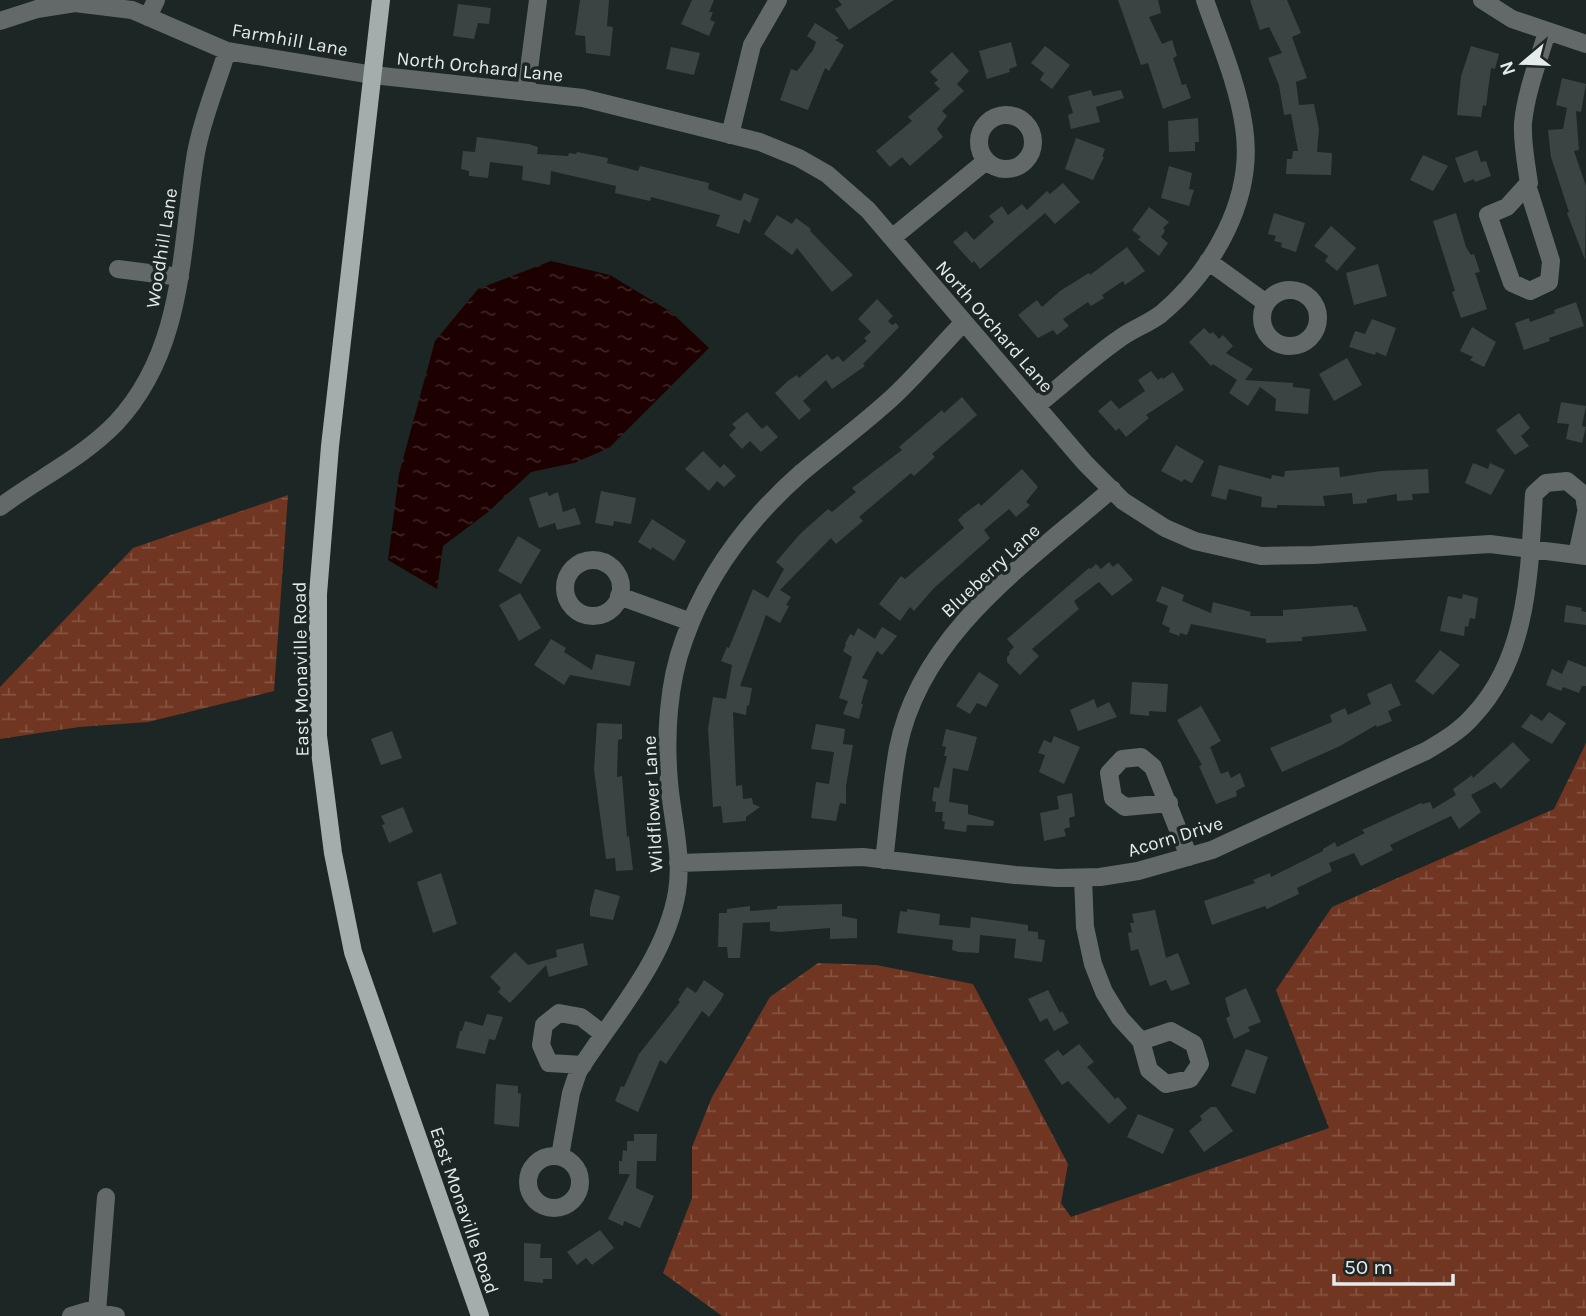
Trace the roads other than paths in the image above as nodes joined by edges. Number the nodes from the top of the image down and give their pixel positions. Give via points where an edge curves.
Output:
1 (156, 0) edge
2 (381, 0) edge
3 (538, 0) edge
4 (778, 0) edge
5 (1205, 0) edge
6 (1482, 0) edge
7 (148, 17) junction
8 (0, 21) edge
9 (1547, 32) junction
10 (1586, 44) edge
11 (228, 51) junction
12 (373, 75) junction
13 (526, 92) junction
14 (730, 135) junction
15 (986, 161) dead end
16 (1527, 185) junction
17 (892, 238) junction
18 (1208, 261) junction
19 (118, 270) dead end
20 (180, 277) junction
21 (1266, 303) dead end
22 (964, 322) junction
23 (1036, 406) junction
24 (1112, 489) junction
25 (0, 507) edge
26 (1586, 511) edge
27 (1531, 548) junction
28 (1581, 556) edge
29 (619, 596) dead end
30 (691, 622) junction
31 (1169, 803) dead end
32 (1189, 857) junction
33 (884, 860) junction
34 (678, 863) junction
35 (1083, 878) junction
36 (603, 1034) junction
37 (1141, 1041) junction
38 (583, 1065) junction
39 (560, 1156) dead end
40 (106, 1197) dead end
41 (97, 1312) junction
42 (71, 1316) edge
43 (116, 1316) edge
44 (480, 1316) edge

1 - 7 street
2 - 12 main road, East Monaville Road
3 - 13 street
4 - 14 street via 752,45
5 - 18 street via 1245,131 1245,160 1235,211
6 - 9 street via 1512,19
7 - 8 street, Farmhill Lane via 132,10 75,3
7 - 11 street, Farmhill Lane
9 - 10 street
9 - 16 street via 1525,110
11 - 12 street, Farmhill Lane
11 - 20 street, Woodhill Lane via 197,150
12 - 13 street, North Orchard Lane
12 - 44 main road, East Monaville Road via 330,446 319,580 318,737 333,853 353,952
13 - 14 street, North Orchard Lane via 583,98
14 - 17 street, North Orchard Lane via 760,142 827,174
15 - 17 street
16 - 16 street via 1507,207 1489,215 1512,283 1530,291 1549,282 1551,261
17 - 22 street, North Orchard Lane
18 - 21 street
18 - 23 street via 1158,317 1120,338
19 - 20 street
20 - 25 street, Woodhill Lane via 164,345 118,420 78,457
22 - 23 street, North Orchard Lane
22 - 30 street, Wildflower Lane via 894,395 761,512 731,547
23 - 24 street, North Orchard Lane
24 - 27 street, North Orchard Lane via 1165,528 1195,541 1261,556 1490,544
24 - 33 street, Blueberry Lane via 977,606 947,639 926,673 898,747
26 - 27 street, Acorn Drive via 1584,495 1567,481 1546,483 1534,494
26 - 28 street
27 - 28 street, North Orchard Lane
27 - 32 street, Acorn Drive via 1516,644 1506,670 1472,718 1426,751 1254,832
29 - 30 street
30 - 34 street, Wildflower Lane via 674,676 667,737
31 - 32 street
32 - 35 street, Acorn Drive via 1138,871
33 - 34 street, Acorn Drive
33 - 35 street, Acorn Drive via 1015,876
34 - 36 street, Wildflower Lane via 677,891 655,957
35 - 37 street via 1085,927 1093,964 1114,1009
36 - 38 street, Wildflower Lane
36 - 38 street via 581,1017 559,1013 544,1025 541,1045 549,1063
37 - 37 street via 1149,1070 1167,1084 1190,1079 1199,1064 1195,1044 1171,1031
38 - 39 street, Wildflower Lane via 571,1093
40 - 41 street
41 - 42 street
41 - 43 street

